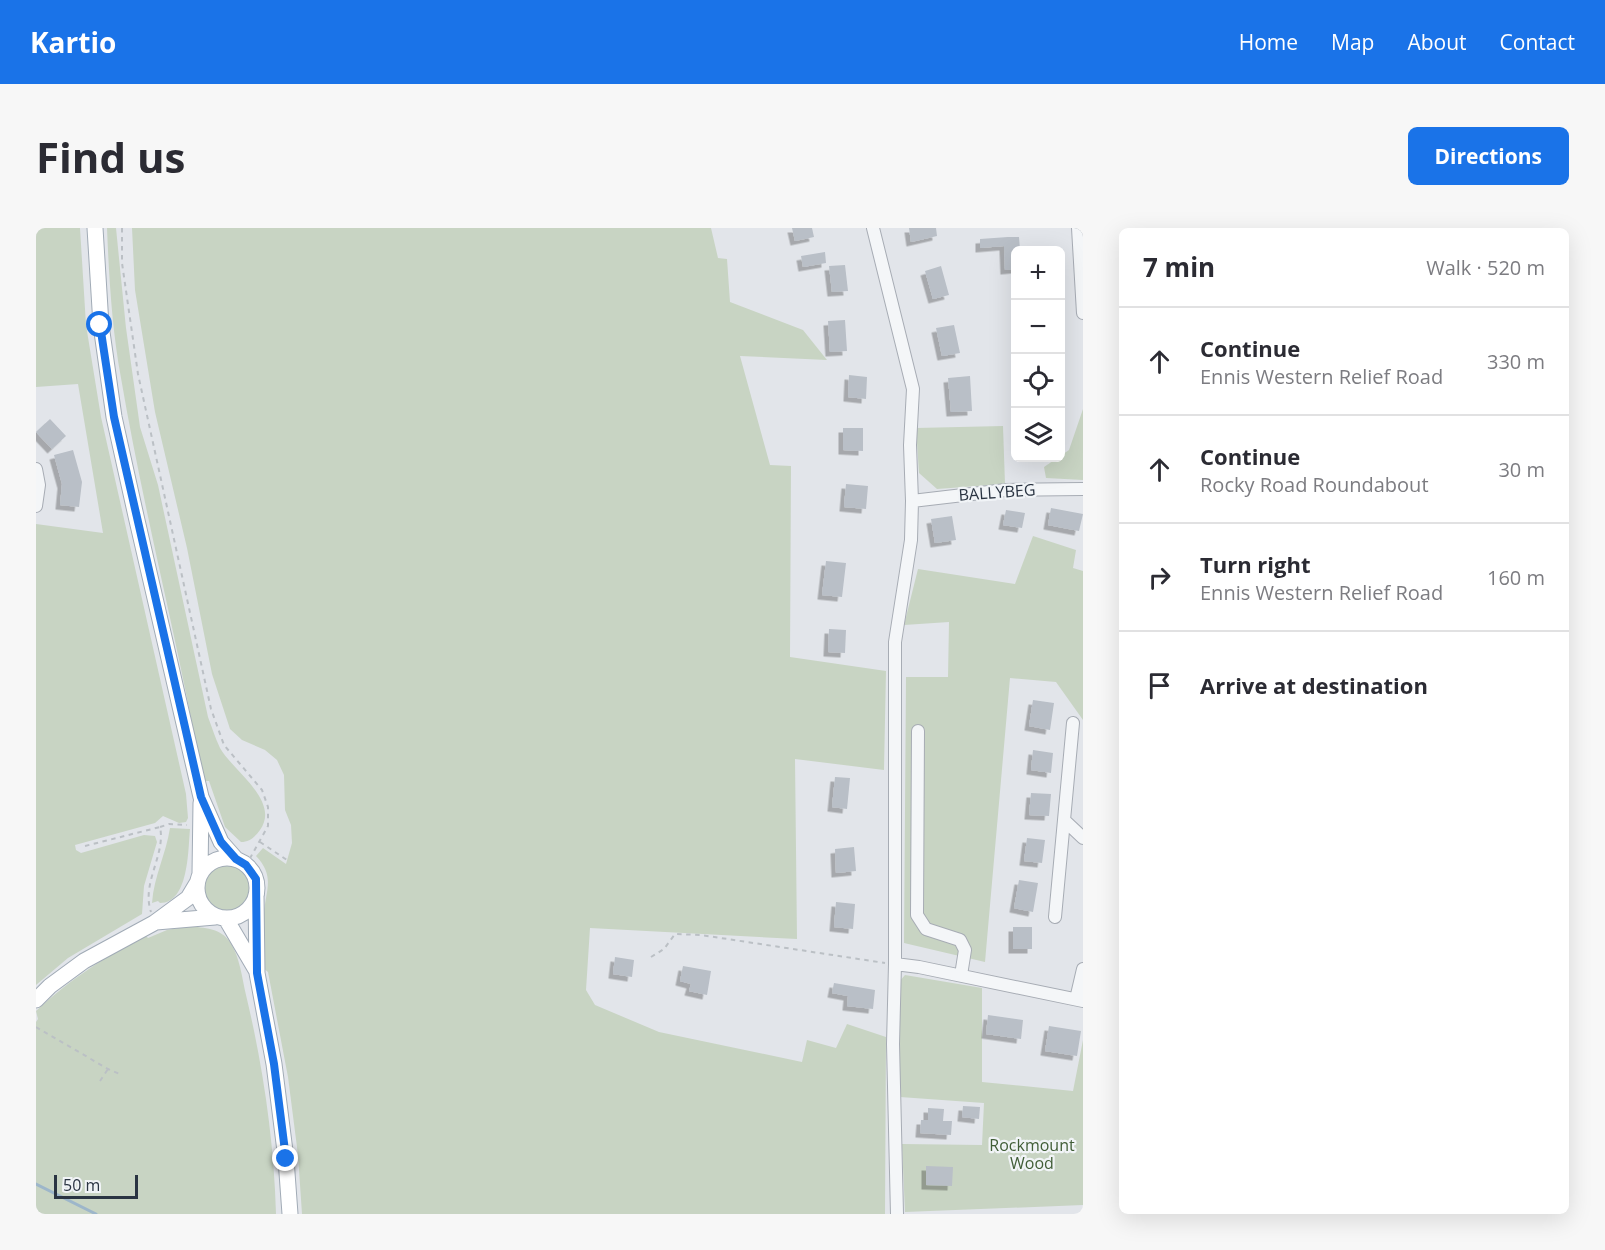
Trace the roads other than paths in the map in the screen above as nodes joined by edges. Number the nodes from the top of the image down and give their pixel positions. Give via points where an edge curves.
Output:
1 (95, 228) edge
2 (873, 228) edge
3 (1078, 228) edge
4 (1083, 313) edge
5 (36, 469) edge
6 (1083, 489) edge
7 (912, 501) junction
8 (36, 506) edge
9 (1074, 723) dead end
10 (918, 731) dead end
11 (201, 797) junction
12 (1064, 820) junction
13 (1083, 838) edge
14 (241, 862) junction
15 (198, 878) junction
16 (256, 895) junction
17 (1054, 917) dead end
18 (220, 918) junction
19 (154, 923) junction
20 (895, 964) junction
21 (1083, 969) edge
22 (257, 973) junction
23 (962, 975) junction
24 (36, 1000) edge
25 (1079, 1000) edge
26 (290, 1214) edge
27 (897, 1214) edge

1 - 11 main road via 100,325 114,417
2 - 7 street via 913,389
3 - 4 street
5 - 8 street
6 - 7 street, BALLYBEG via 1006,490
7 - 20 street via 911,540 894,642
9 - 12 street
10 - 23 street via 917,915 926,929 960,940 965,951
11 - 14 main road via 221,842
11 - 15 main road
12 - 13 street
12 - 17 street
14 - 15 main road via 216,860
14 - 16 main road via 256,879
15 - 18 main road via 196,893 200,903
15 - 19 main road via 188,898
16 - 18 main road via 245,913
16 - 22 main road
18 - 19 main road
18 - 22 main road
19 - 24 main road via 84,961
20 - 23 street
20 - 27 street
21 - 25 street
22 - 26 main road via 274,1064
23 - 25 street

